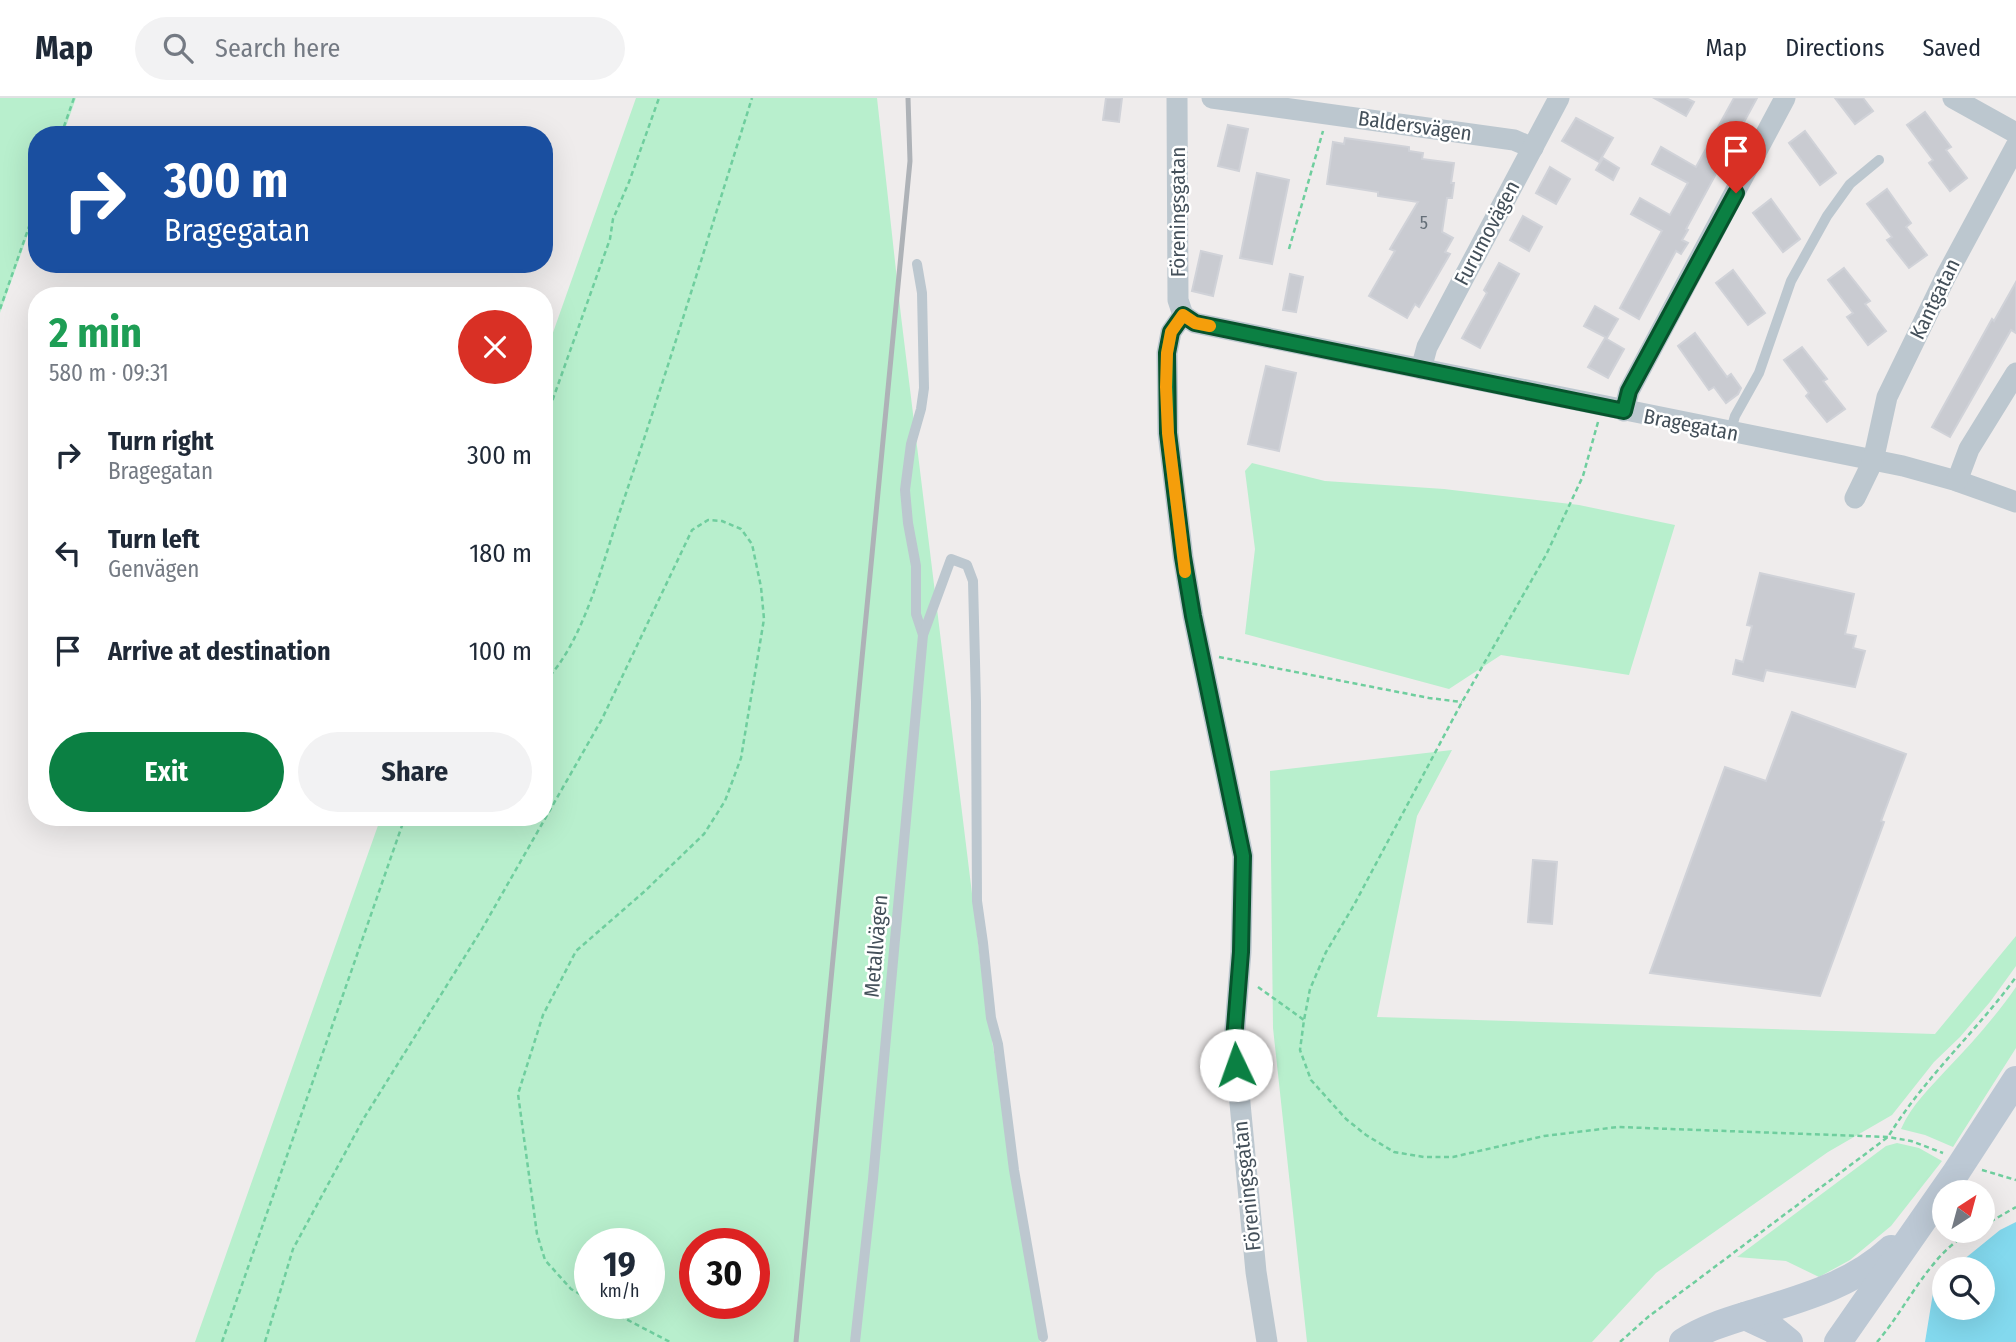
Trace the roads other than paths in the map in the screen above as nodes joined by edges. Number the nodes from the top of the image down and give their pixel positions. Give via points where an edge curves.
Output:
1 (1177, 98) edge
2 (1183, 98) edge
3 (1212, 98) edge
4 (1559, 98) edge
5 (1785, 98) edge
6 (1953, 98) edge
7 (2016, 133) edge
8 (2016, 146) edge
9 (1533, 148) junction
10 (1879, 160) dead end
11 (917, 264) dead end
12 (1183, 315) junction
13 (1421, 369) junction
14 (2016, 373) edge
15 (1624, 411) junction
16 (1730, 433) junction
17 (1873, 461) junction
18 (1957, 481) junction
19 (1855, 498) dead end
20 (2016, 502) edge
21 (923, 635) junction
22 (2016, 1080) edge
23 (1926, 1216) junction
24 (1745, 1316) junction
25 (1043, 1336) dead end
26 (1847, 1337) edge
27 (855, 1342) edge
28 (1267, 1342) edge
29 (1683, 1342) edge
30 (1789, 1342) edge

1 - 2 street
1 - 12 street, Föreningsgatan via 1178,300
3 - 9 street, Baldersvägen via 1514,140
4 - 9 street, Furumovägen
5 - 15 street via 1629,391
6 - 7 street
8 - 17 street, Kantgatan via 1888,397
9 - 13 street, Furumovägen via 1427,347
10 - 16 lane via 1850,184 1791,281 1759,373
11 - 21 lane via 924,388 905,490 916,566 916,614
12 - 13 street, Bragegatan via 1195,323
12 - 28 street, Föreningsgatan via 1171,332 1167,353 1168,433 1183,557 1243,856 1234,1040
13 - 15 street, Bragegatan
14 - 18 street via 1969,449
15 - 16 street, Bragegatan
16 - 17 street, Bragegatan
17 - 18 street, Bragegatan
17 - 19 street
18 - 20 street, Bragegatan
21 - 25 lane, Metallvägen via 951,559 967,565 973,580 977,901 1014,1170
21 - 27 lane, Metallvägen
22 - 23 street
23 - 24 street via 1858,1275
23 - 26 street
24 - 29 street
24 - 30 street

